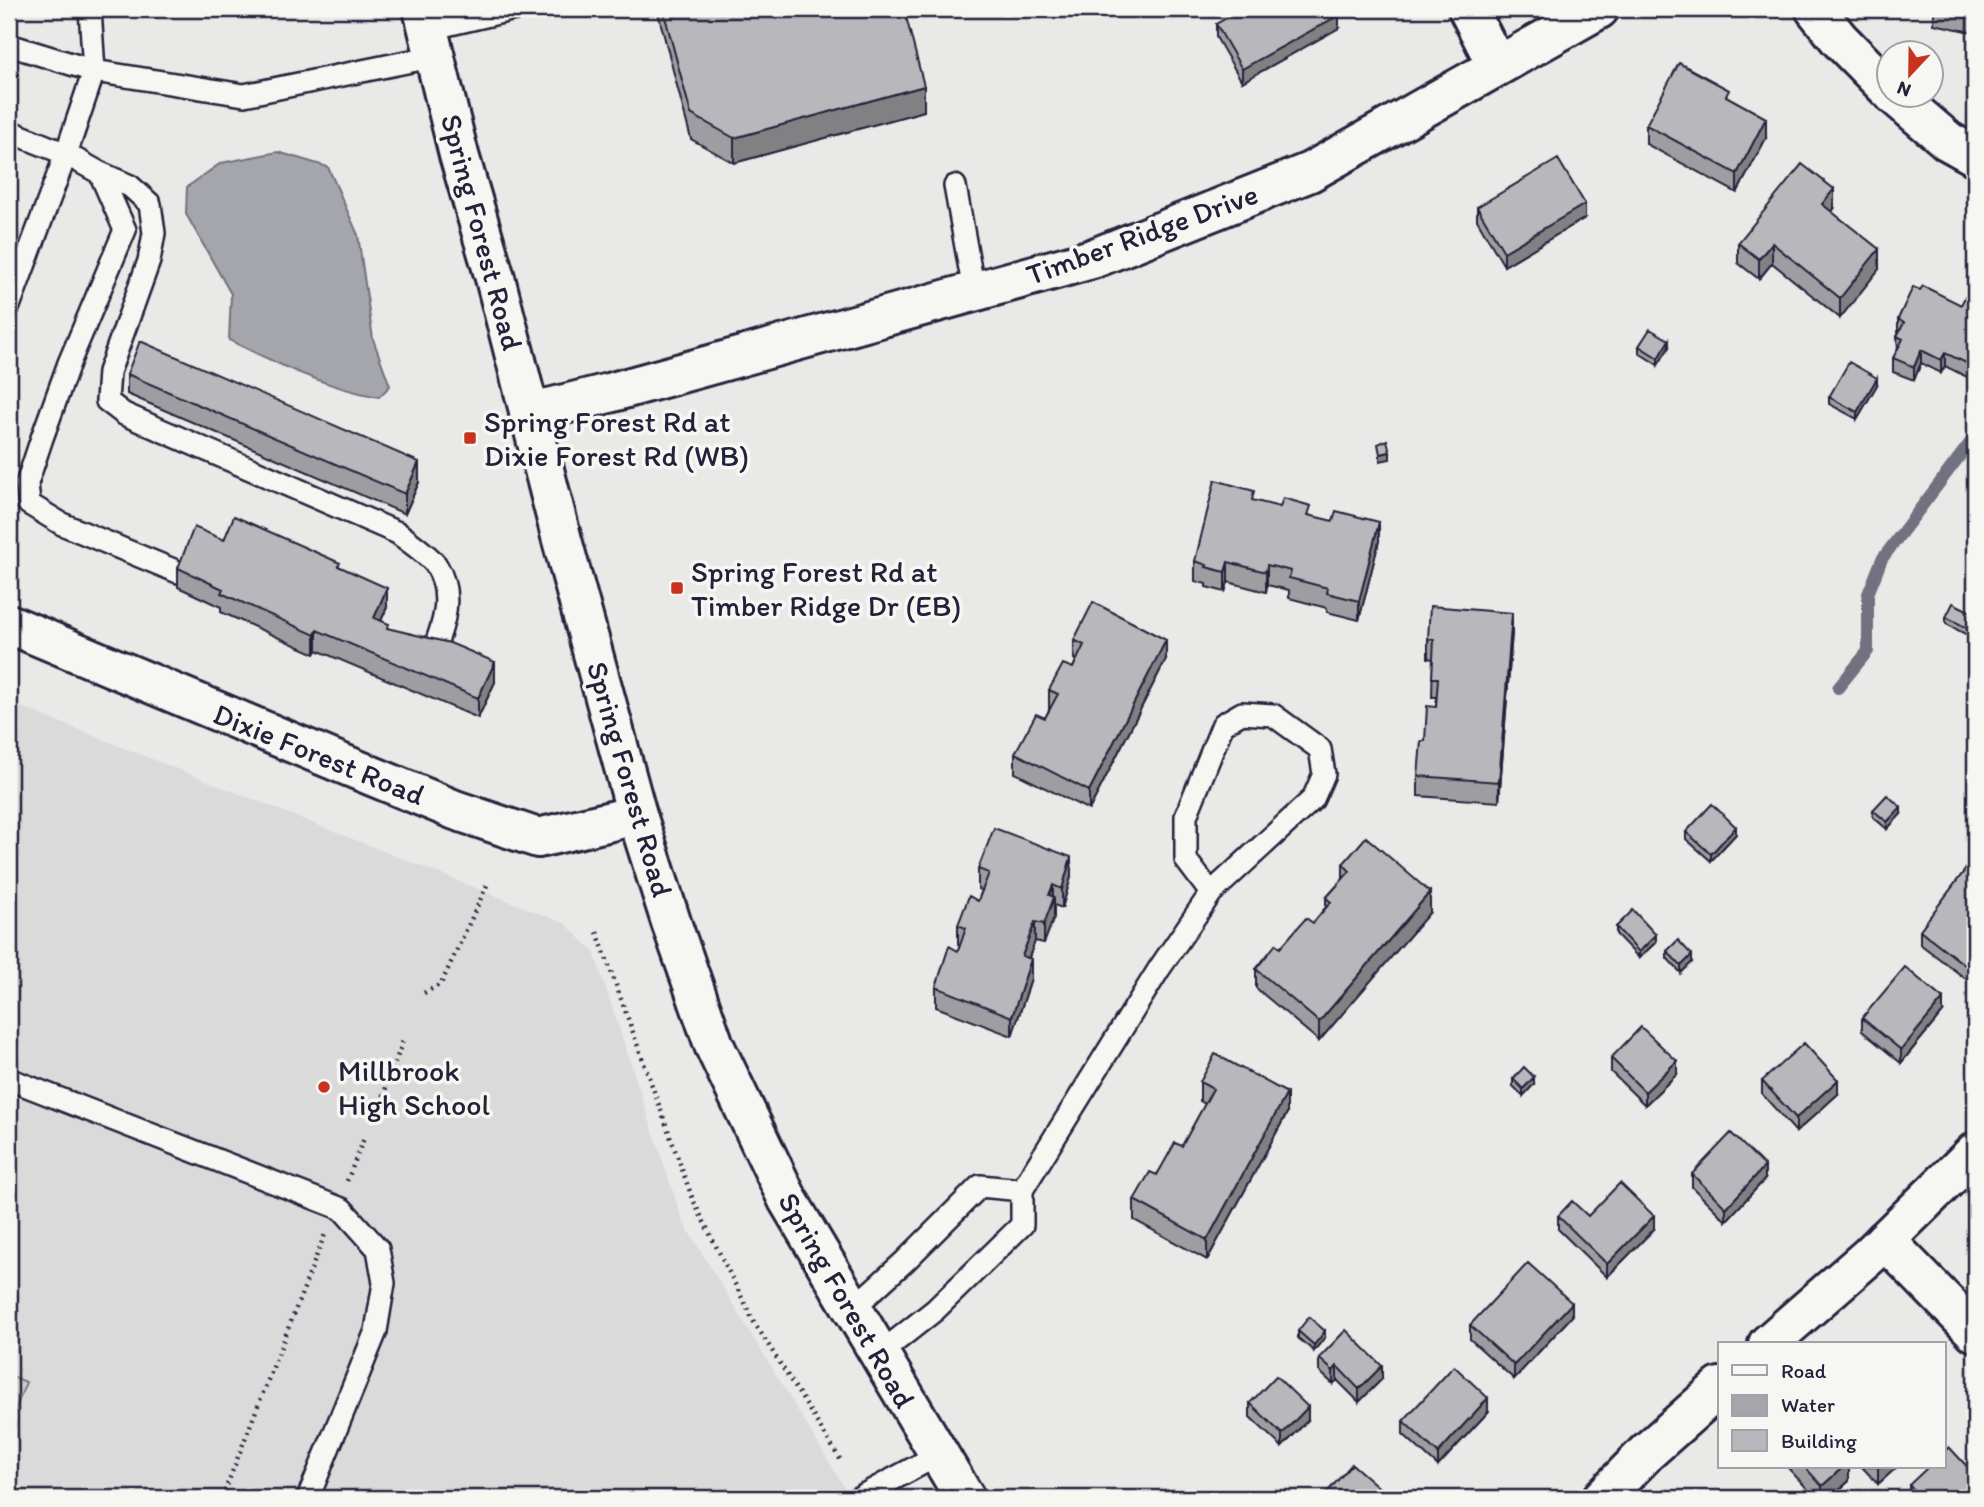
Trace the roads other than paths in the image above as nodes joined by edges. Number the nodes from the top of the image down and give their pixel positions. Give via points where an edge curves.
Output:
1 (90, 9) edge
2 (515, 9) edge
3 (1468, 9) edge
4 (1600, 9) edge
5 (1815, 9) edge
6 (430, 31) edge
7 (9, 45) edge
8 (1497, 66) junction
9 (94, 71) junction
10 (1876, 77) edge
11 (1909, 108) edge
12 (10, 135) edge
13 (66, 154) junction
14 (1975, 156) edge
15 (100, 173) junction
16 (955, 186) dead end
17 (974, 291) junction
18 (9, 306) edge
19 (529, 413) junction
20 (178, 572) edge
21 (9, 624) edge
22 (432, 654) edge
23 (637, 815) junction
24 (1211, 893) junction
25 (9, 1079) edge
26 (1975, 1152) edge
27 (1022, 1190) junction
28 (1885, 1240) junction
29 (851, 1310) junction
30 (1975, 1332) edge
31 (1770, 1342) edge
32 (878, 1355) junction
33 (1718, 1389) edge
34 (938, 1455) junction
35 (313, 1497) edge
36 (858, 1498) edge
37 (965, 1498) edge
38 (1602, 1498) edge

1 - 9 lane
2 - 6 lane
3 - 8 street
4 - 8 street, Timber Ridge Drive
5 - 10 street
6 - 9 lane via 244,95
6 - 19 street, Spring Forest Road
7 - 9 lane
8 - 17 street, Timber Ridge Drive via 1310,172 1093,259
9 - 13 lane
11 - 14 street via 1948,141
12 - 13 lane
13 - 15 lane
13 - 18 lane
15 - 20 lane via 125,230 42,438 27,483 29,504 62,524
15 - 22 lane via 130,186 150,204 154,233 135,304 108,372 107,401 124,414 398,533 435,564 447,598 444,626
16 - 17 lane
17 - 19 street, Timber Ridge Drive
19 - 23 street, Spring Forest Road
21 - 23 street, Dixie Forest Road via 331,760 538,838
23 - 29 street, Spring Forest Road via 714,1045 788,1200
24 - 24 lane via 1313,799 1324,774 1320,749 1273,715 1242,713 1223,724 1186,816 1186,860
24 - 27 lane
25 - 35 lane via 342,1209 378,1249 384,1283 376,1331
26 - 28 street
27 - 29 lane via 980,1186
27 - 32 lane via 1022,1224 935,1310
28 - 30 street
28 - 31 street
29 - 32 street, Spring Forest Road
32 - 34 street, Spring Forest Road
33 - 38 street
34 - 36 lane
34 - 37 street, Spring Forest Road

